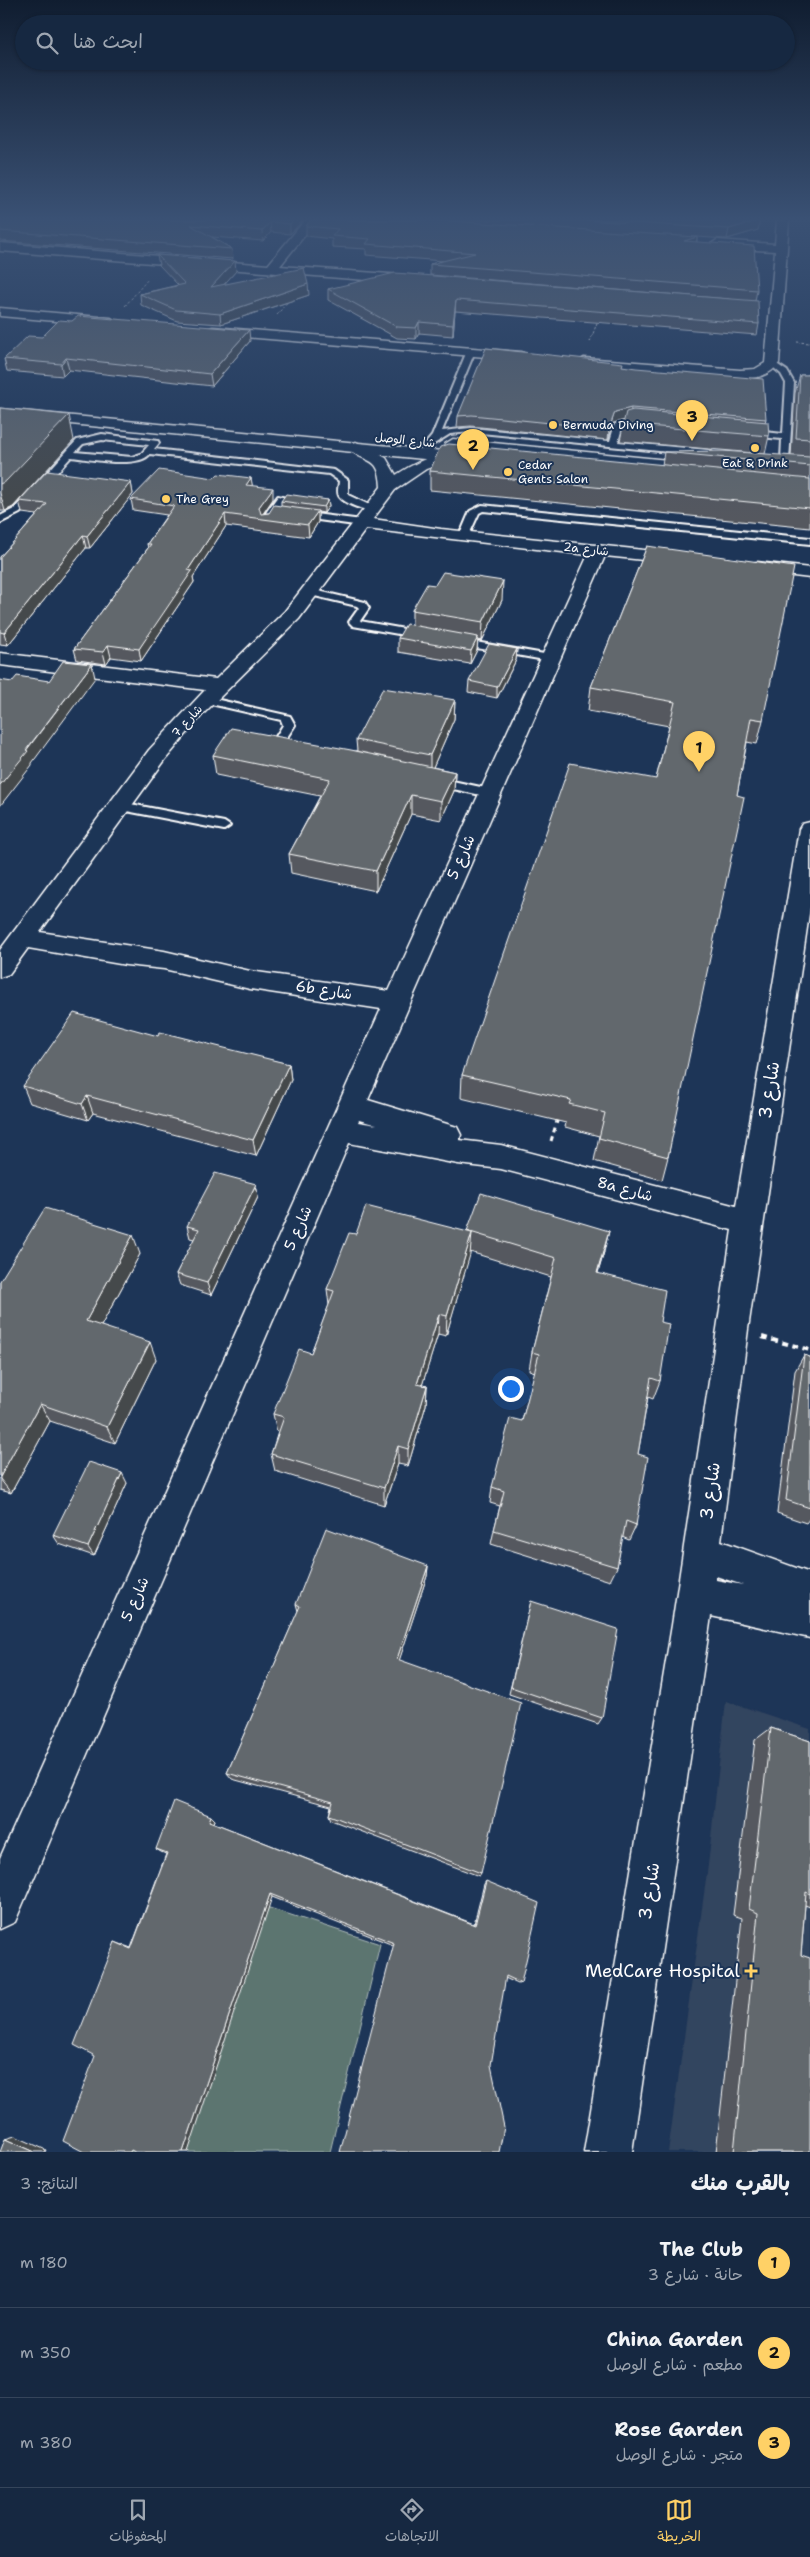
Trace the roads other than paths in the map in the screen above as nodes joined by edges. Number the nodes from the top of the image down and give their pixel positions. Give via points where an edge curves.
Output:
1 (89, 320) edge
2 (770, 320) edge
3 (116, 323) edge
4 (196, 329) edge
5 (470, 351) junction
6 (536, 357) edge
7 (577, 361) edge
8 (772, 363) junction
9 (0, 400) edge
10 (0, 413) edge
11 (25, 415) junction
12 (0, 422) edge
13 (654, 425) edge
14 (164, 428) junction
15 (739, 433) edge
16 (786, 437) junction
17 (434, 439) junction
18 (155, 443) junction
19 (613, 445) junction
20 (356, 447) junction
21 (148, 451) junction
22 (68, 454) junction
23 (449, 456) junction
24 (786, 463) edge
25 (712, 467) junction
26 (389, 487) junction
27 (281, 498) edge
28 (281, 512) junction
29 (368, 516) junction
30 (0, 520) edge
31 (265, 520) edge
32 (464, 536) junction
33 (810, 541) edge
34 (599, 550) junction
35 (696, 560) edge
36 (744, 566) edge
37 (810, 573) edge
38 (310, 592) junction
39 (428, 637) edge
40 (447, 640) edge
41 (550, 658) junction
42 (0, 659) edge
43 (213, 693) junction
44 (296, 752) edge
45 (418, 778) edge
46 (490, 793) junction
47 (120, 806) junction
48 (224, 826) dead end
49 (810, 829) edge
50 (30, 929) junction
51 (0, 968) edge
52 (392, 1012) junction
53 (346, 1118) junction
54 (749, 1222) junction
55 (702, 1552) junction
56 (810, 1592) edge
57 (696, 1594) junction
58 (810, 1619) edge
59 (0, 1907) edge
60 (608, 2152) edge

1 - 3 street
2 - 8 street
4 - 5 street
5 - 6 street
5 - 17 lane
7 - 8 street via 740,374 762,372
8 - 16 lane via 790,383
9 - 17 street, شارع الوصل
10 - 11 street, شارع الوصل
11 - 12 street, شارع الوصل
11 - 14 street, شارع الوصل
13 - 19 lane via 621,424
14 - 18 lane
14 - 20 street, شارع الوصل
15 - 16 lane
16 - 24 lane
17 - 19 lane via 452,431 471,430
17 - 25 street, شارع الوصل via 653,464
18 - 21 lane
18 - 22 lane via 94,438 80,442
19 - 25 lane
20 - 23 street, شارع الوصل
20 - 26 street via 384,464 389,475
21 - 22 lane via 139,458 127,460
21 - 29 lane via 331,472 344,480 344,497
22 - 30 lane via 17,511
23 - 25 street, شارع الوصل
23 - 26 street, شارع 7 via 420,466
26 - 29 street, شارع 7
27 - 28 lane
28 - 29 lane
28 - 31 lane
29 - 32 street, 2a شارع
29 - 38 street, شارع 7
32 - 33 lane via 475,511 482,508
32 - 34 street, 2a شارع
34 - 35 street, 2a شارع
34 - 41 street, شارع 5
36 - 37 street
38 - 39 lane via 361,604 364,608 354,622 357,624
38 - 43 street, شارع 7 via 292,615
40 - 41 lane
41 - 46 street, شارع 5
42 - 43 street
43 - 44 lane via 286,718 289,725 278,743 282,748
43 - 47 street, شارع 7 via 164,747
45 - 46 lane
46 - 52 street, شارع 5
47 - 48 lane
47 - 50 street, شارع 7
49 - 54 street, شارع 3
50 - 51 street, شارع 7
50 - 52 street, 6b شارع via 126,956 164,960 250,980 284,994
52 - 53 street, شارع 5
53 - 54 street, 8a شارع via 458,1152 501,1157
53 - 59 street, شارع 5
54 - 55 street, شارع 3
55 - 56 street
55 - 57 street, شارع 3
57 - 58 street
57 - 60 street, شارع 3

